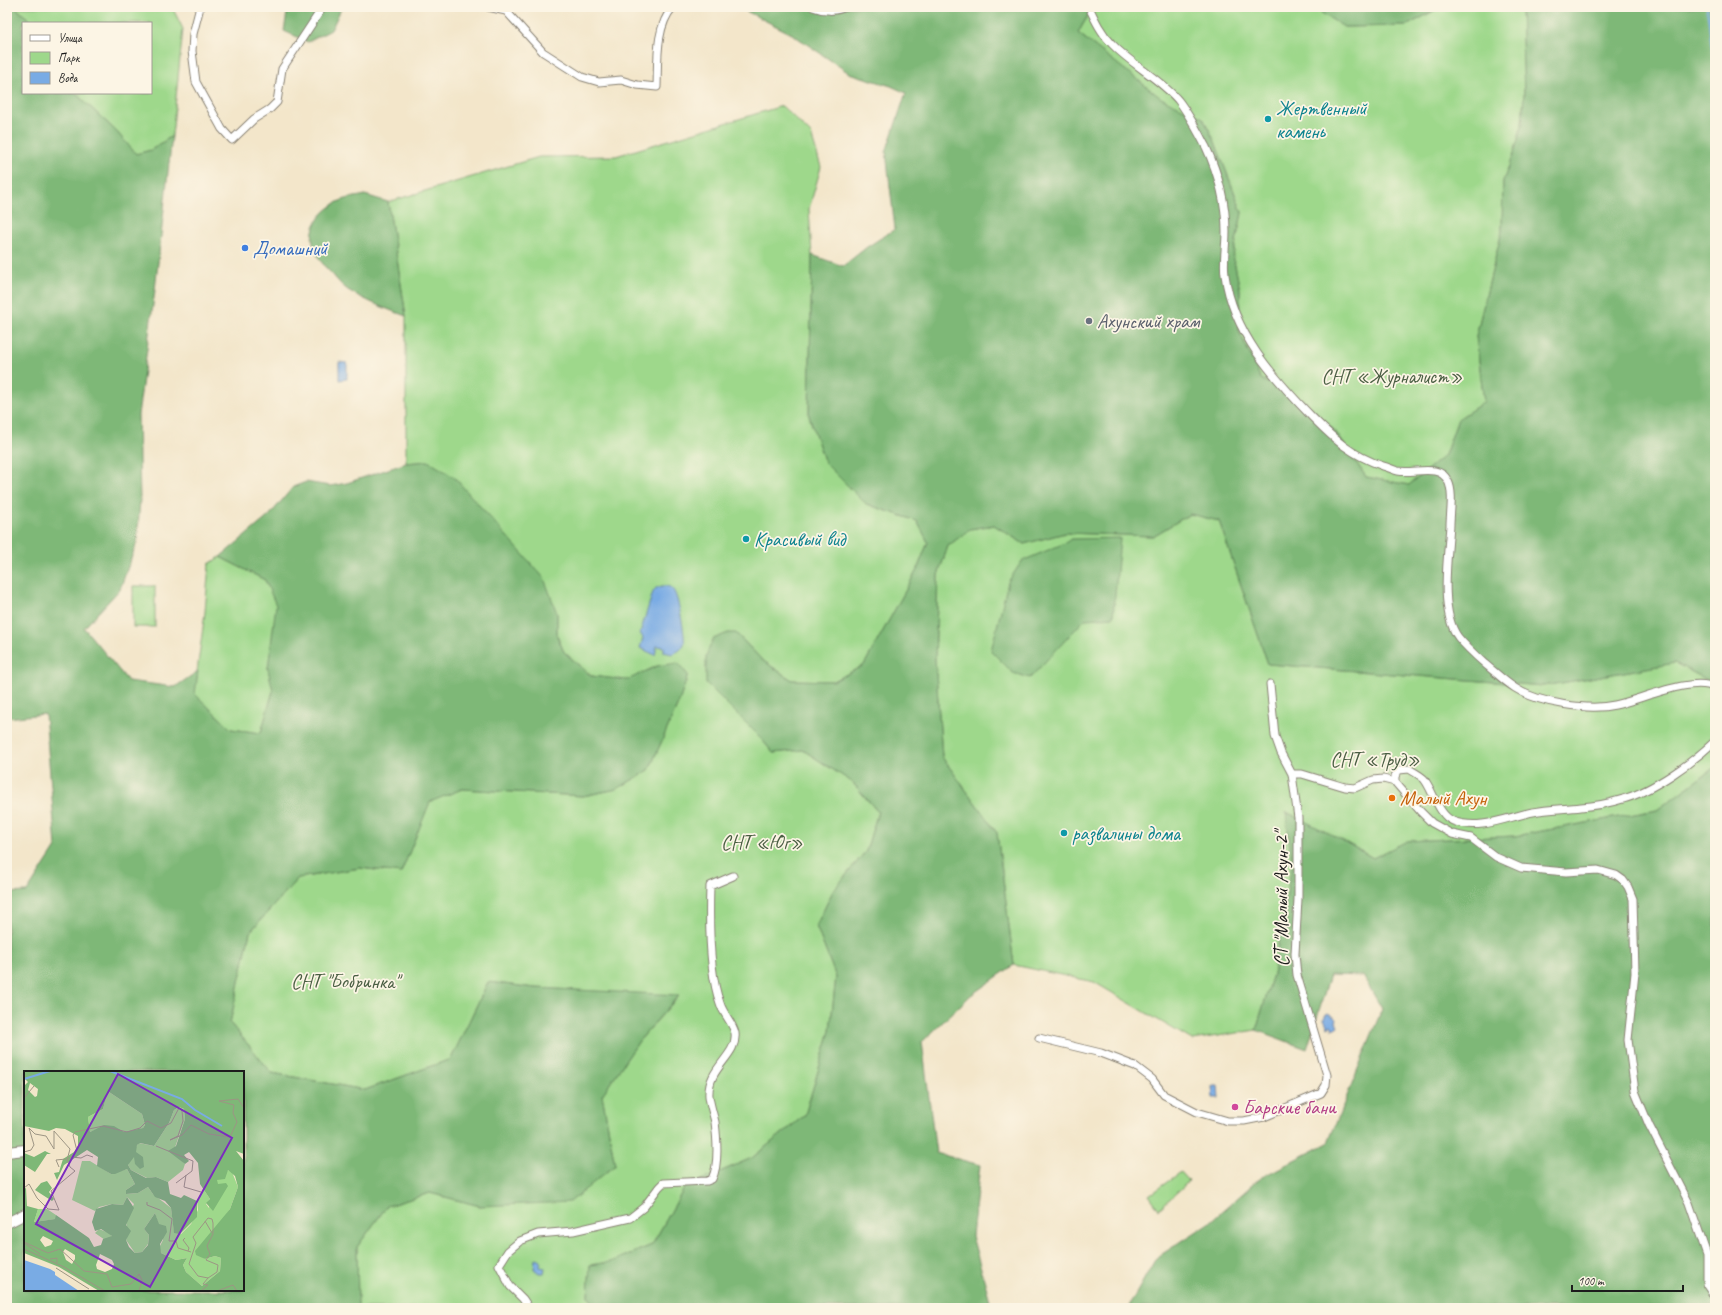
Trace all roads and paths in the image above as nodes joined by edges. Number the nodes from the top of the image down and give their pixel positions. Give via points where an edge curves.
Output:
1 (200, 7) edge
2 (323, 7) edge
3 (488, 7) edge
4 (673, 7) edge
5 (814, 7) edge
6 (845, 7) edge
7 (1089, 7) edge
8 (1270, 684) dead end
9 (1715, 688) edge
10 (1715, 741) edge
11 (1292, 774) junction
12 (1395, 782) junction
13 (733, 876) dead end
14 (1039, 1038) dead end
15 (24, 1150) edge
16 (7, 1152) edge
17 (24, 1214) edge
18 (7, 1223) edge
19 (1715, 1294) edge
20 (529, 1308) edge

1 - 2 street via 192,34 196,82 222,129 232,140 254,118 277,102 282,69
3 - 4 street via 506,11 543,52 582,77 599,82 621,80 657,87 661,33
5 - 6 street via 831,11
7 - 9 street via 1095,21 1113,45 1179,101 1206,148 1216,172 1224,205 1225,275 1229,294 1246,337 1260,360 1337,442 1356,454 1398,471 1439,471 1446,478 1450,485 1446,600 1449,619 1457,635 1474,654 1516,689 1537,698 1578,707 1613,706 1685,686 1701,684
8 - 11 street, СТ "Малый Ахун-2" via 1276,736
10 - 12 street via 1702,754 1647,789 1624,799 1533,812 1473,825 1452,820 1438,807 1424,779 1409,768 1400,770 1395,776
11 - 12 street via 1302,774 1355,788 1373,780
11 - 14 street, СТ "Малый Ахун-2" via 1298,818 1296,975 1327,1075 1326,1085 1321,1093 1264,1117 1228,1121 1197,1112 1164,1095 1152,1079 1135,1066 1102,1053
12 - 19 street via 1432,822 1452,834 1471,838 1496,857 1521,868 1566,872 1598,870 1616,875 1628,887 1633,900 1635,973 1628,1040 1635,1091 1648,1125 1689,1203 1707,1255 1707,1284
13 - 20 street via 710,886 709,912 714,977 720,1004 735,1032 730,1053 711,1078 709,1095 715,1122 717,1150 712,1179 663,1183 644,1207 630,1218 573,1231 538,1234 520,1241 508,1251 499,1265 510,1286
15 - 16 street
17 - 18 street

